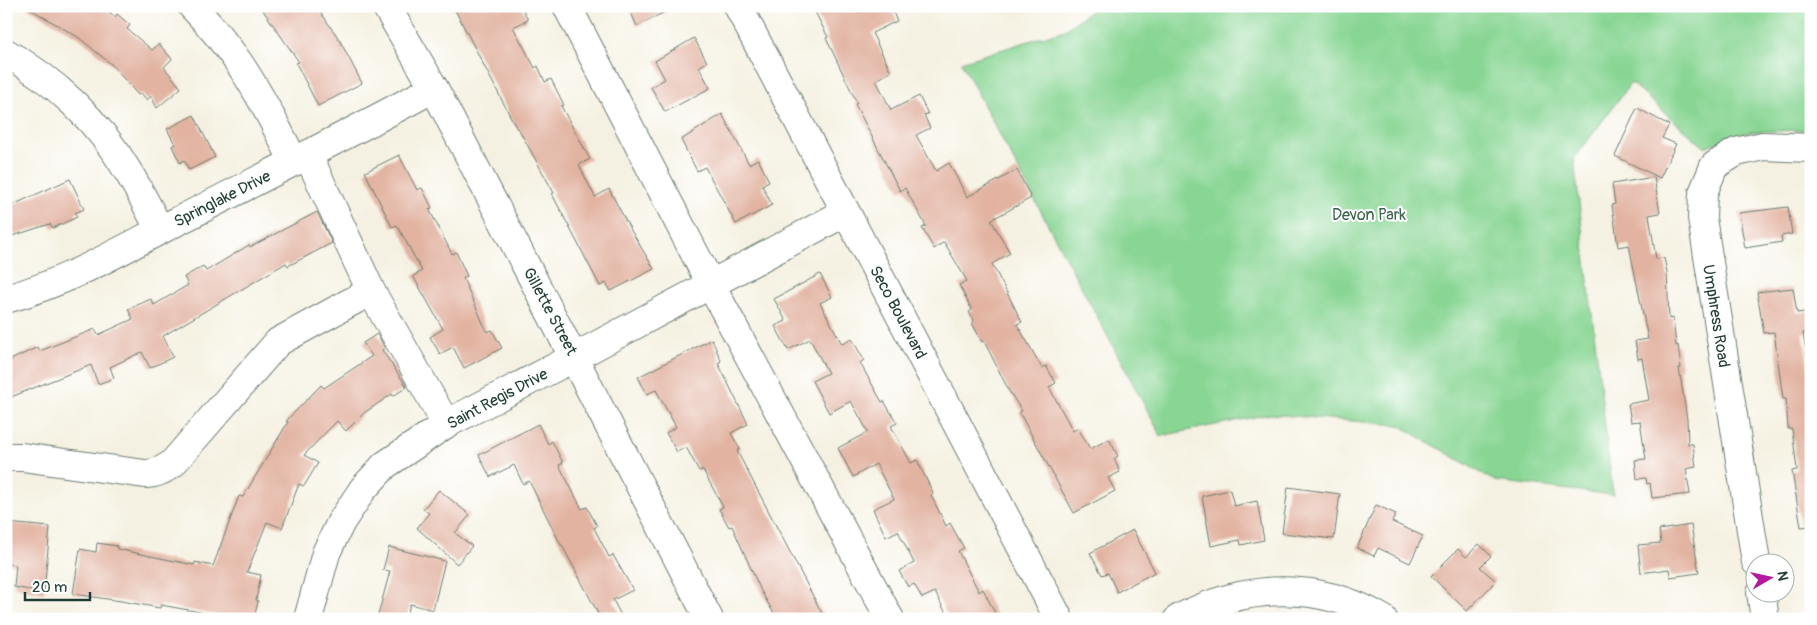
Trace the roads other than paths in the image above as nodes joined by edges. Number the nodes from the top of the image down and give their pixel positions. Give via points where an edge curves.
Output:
1 (192, 6) edge
2 (386, 6) edge
3 (567, 6) edge
4 (738, 6) edge
5 (6, 53) edge
6 (434, 88) junction
7 (1808, 147) edge
8 (301, 158) junction
9 (846, 212) junction
10 (160, 230) junction
11 (711, 285) junction
12 (370, 291) junction
13 (6, 299) edge
14 (575, 357) junction
15 (446, 424) junction
16 (6, 457) edge
17 (1754, 552) edge
18 (1762, 602) edge
19 (1195, 615) edge
20 (308, 619) edge
21 (709, 619) edge
22 (890, 619) edge
23 (1059, 619) edge
24 (1384, 619) edge
25 (1765, 619) edge

1 - 8 street via 239,63
2 - 6 street, Gillette Street
3 - 11 street
4 - 9 street, Seco Boulevard
5 - 10 street via 57,89 94,124 126,168
6 - 8 street, Springlake Drive
6 - 14 street, Gillette Street
7 - 17 street, Umphress Road via 1763,146 1736,152 1714,166 1702,194 1702,218
8 - 10 street, Springlake Drive
8 - 12 street
9 - 11 street, Saint Regis Drive
9 - 23 street, Seco Boulevard
10 - 13 street, Springlake Drive via 84,271
11 - 14 street, Saint Regis Drive
11 - 22 street
12 - 15 street
12 - 16 street via 278,342 172,464 162,471 145,474
14 - 15 street, Saint Regis Drive
14 - 21 street, Gillette Street
15 - 20 street, Saint Regis Drive via 385,465 363,489 341,522 326,553
18 - 25 street
19 - 24 street via 1240,595 1285,590 1314,592 1349,602

